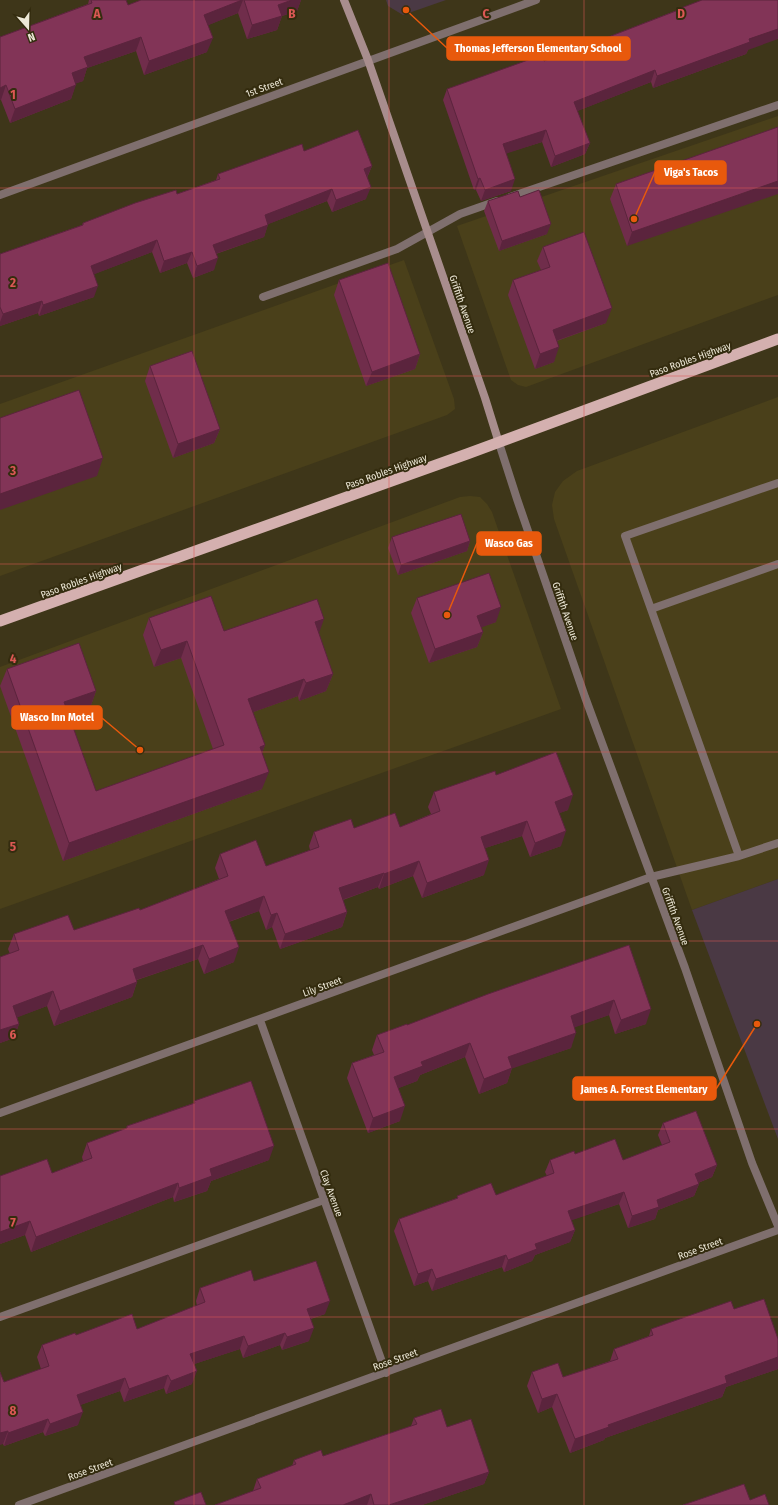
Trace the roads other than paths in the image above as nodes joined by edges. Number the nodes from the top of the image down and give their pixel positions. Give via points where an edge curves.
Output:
1 (344, 0) edge
2 (536, 0) edge
3 (368, 60) junction
4 (778, 105) edge
5 (0, 195) edge
6 (428, 232) junction
7 (263, 297) dead end
8 (778, 339) edge
9 (499, 443) junction
10 (778, 482) edge
11 (778, 564) edge
12 (651, 609) junction
13 (0, 621) edge
14 (778, 843) edge
15 (739, 856) junction
16 (651, 877) junction
17 (260, 1020) junction
18 (0, 1114) edge
19 (324, 1200) junction
20 (778, 1226) edge
21 (778, 1230) edge
22 (0, 1317) edge
23 (386, 1372) junction
24 (19, 1505) edge

1 - 3 main road, Griffith Avenue
2 - 3 street, 1st Street
3 - 5 street, 1st Street
3 - 6 main road, Griffith Avenue
4 - 6 street via 460,214
6 - 7 street via 397,249
6 - 9 main road, Griffith Avenue
8 - 9 highway, Paso Robles Highway
9 - 13 highway, Paso Robles Highway
9 - 16 street, Griffith Avenue via 585,697
10 - 12 street via 625,536
11 - 12 street
12 - 15 street
14 - 15 street, Lily Street
15 - 16 street, Lily Street
16 - 17 street, Lily Street
16 - 20 street, Griffith Avenue via 752,1163
17 - 18 street, Lily Street
17 - 19 street, Clay Avenue
19 - 22 street
19 - 23 street, Clay Avenue
21 - 23 street, Rose Street
23 - 24 street, Rose Street

